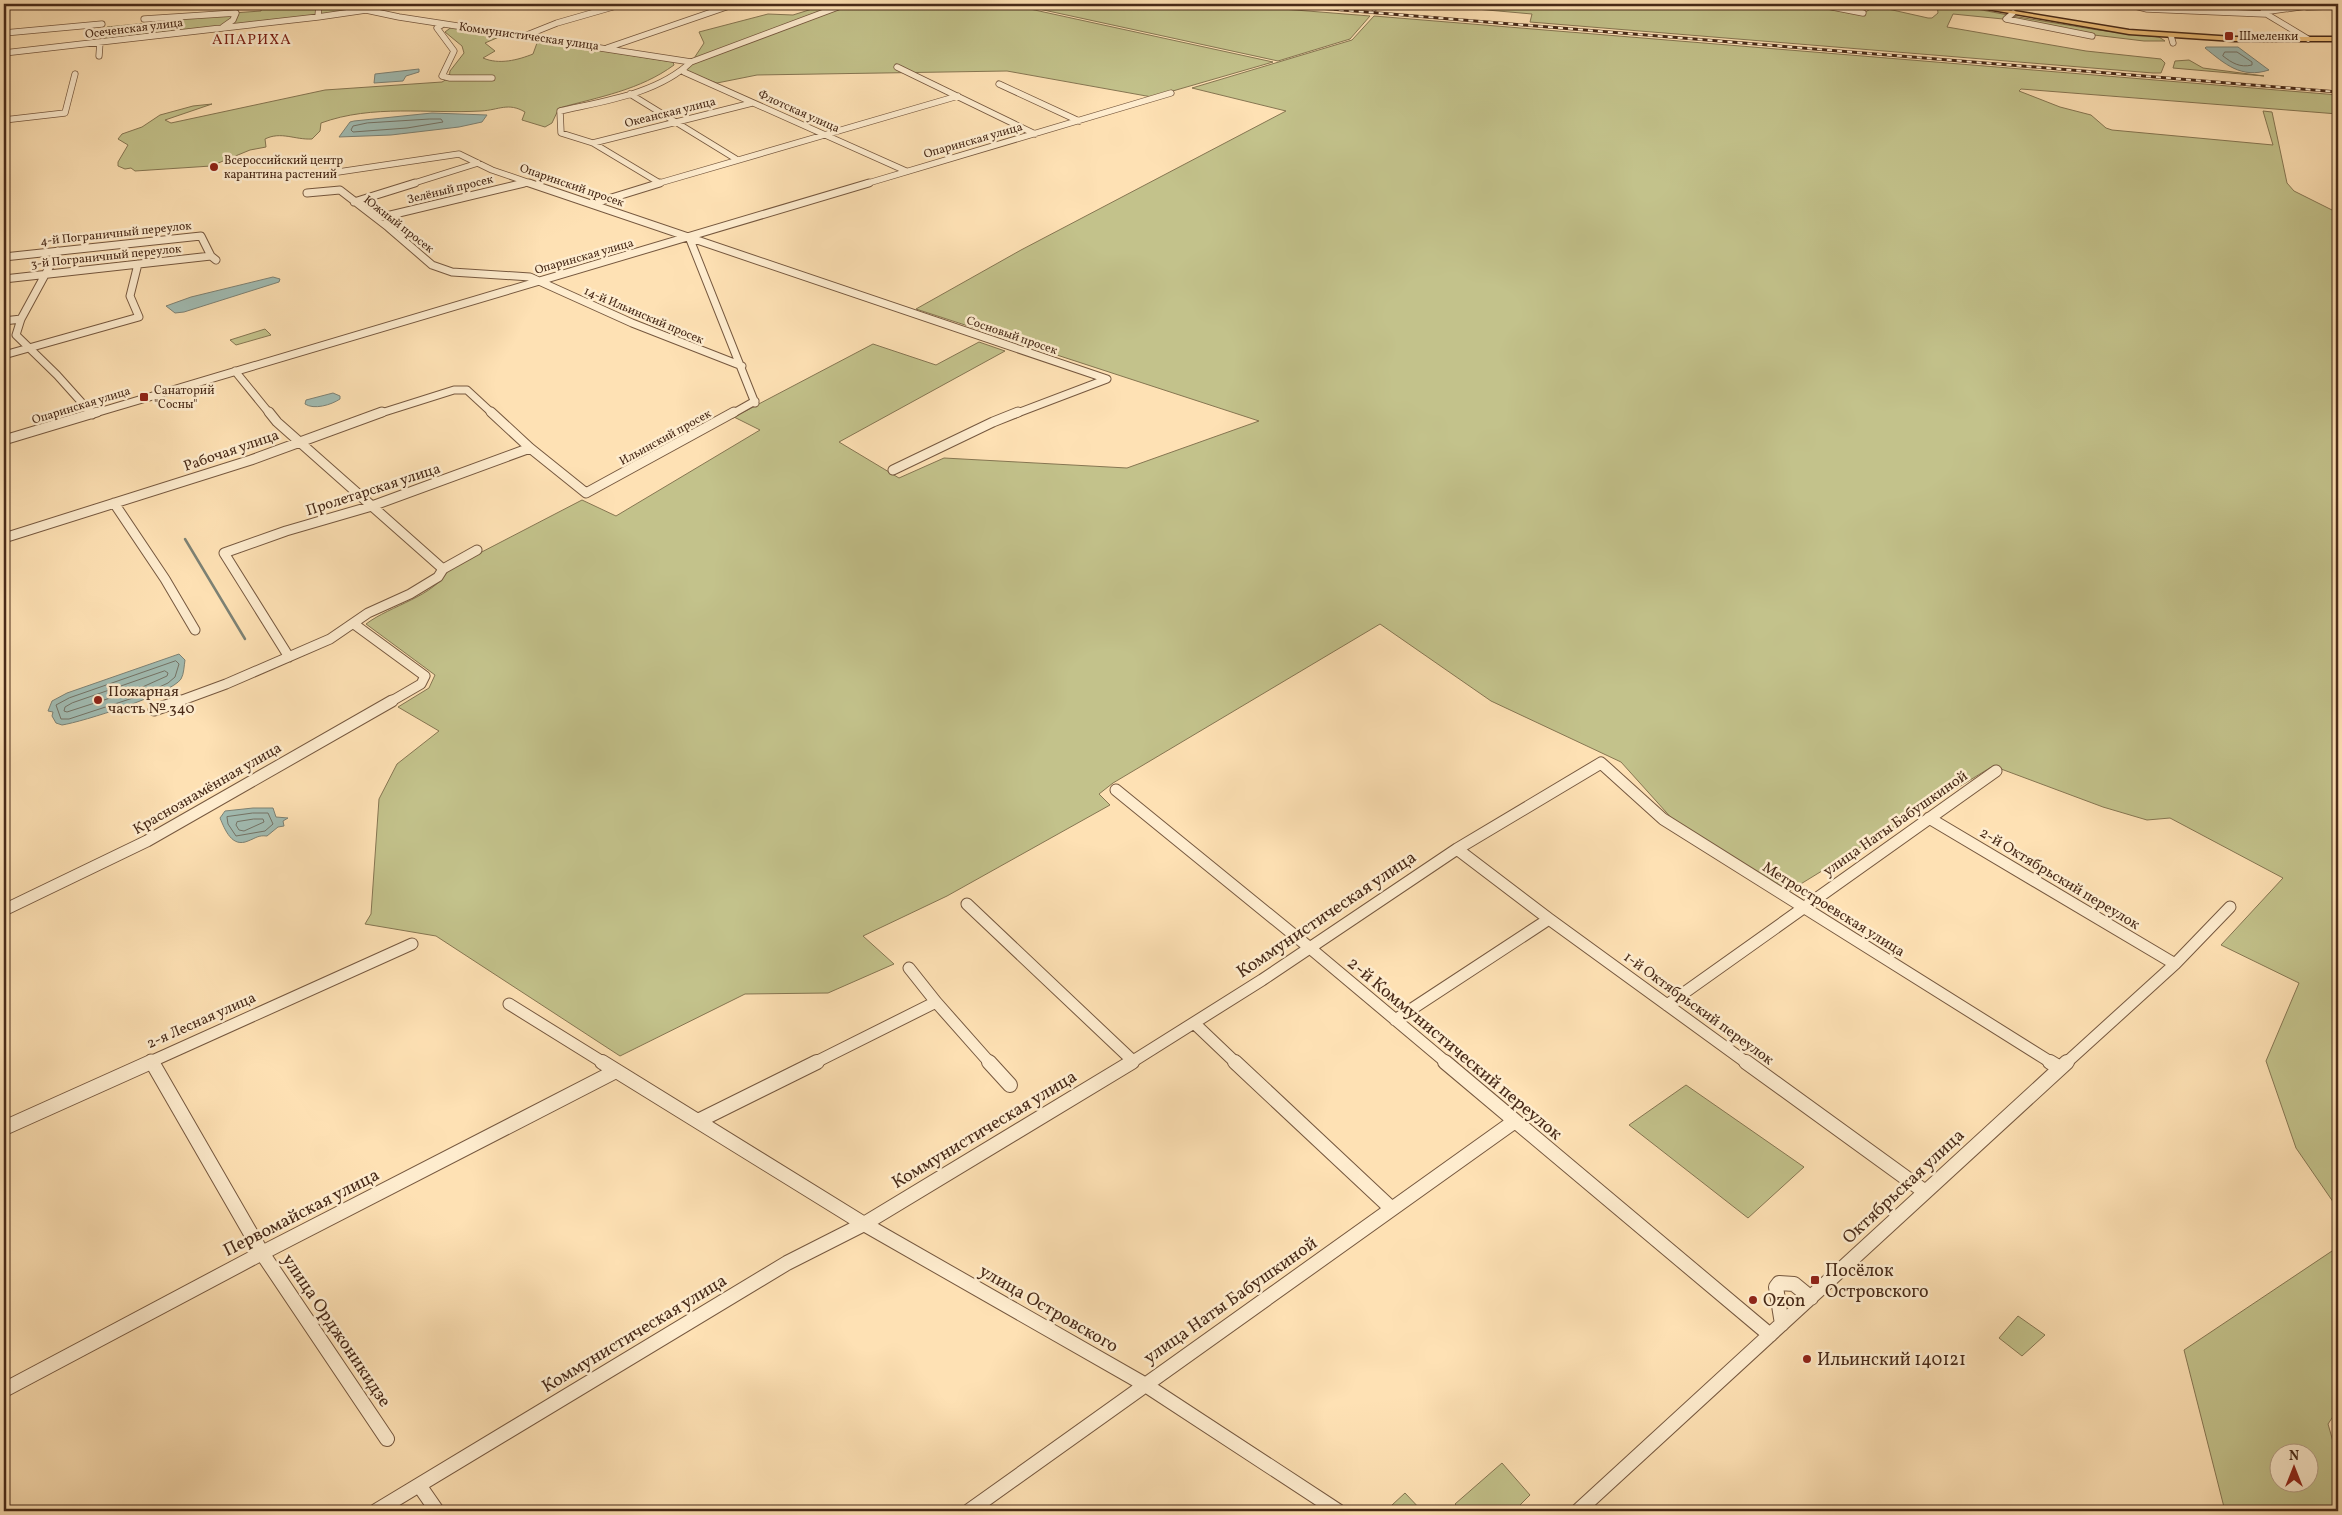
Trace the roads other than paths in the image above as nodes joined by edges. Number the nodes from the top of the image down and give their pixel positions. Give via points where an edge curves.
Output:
1 (319, 4) edge
2 (385, 4) edge
3 (623, 4) edge
4 (735, 4) edge
5 (846, 4) edge
6 (1817, 4) edge
7 (1961, 4) edge
8 (2127, 4) edge
9 (2305, 5) edge
10 (2338, 6) edge
11 (366, 10) junction
12 (1863, 12) dead end
13 (2013, 13) junction
14 (2265, 14) junction
15 (318, 17) junction
16 (144, 19) dead end
17 (102, 24) dead end
18 (443, 24) junction
19 (222, 28) junction
20 (4, 33) edge
21 (526, 36) junction
22 (2092, 36) dead end
23 (2171, 36) junction
24 (2308, 39) junction
25 (2338, 39) edge
26 (100, 42) junction
27 (2173, 43) dead end
28 (606, 48) junction
29 (4, 53) edge
30 (99, 56) dead end
31 (691, 62) junction
32 (898, 67) dead end
33 (684, 70) junction
34 (75, 74) dead end
35 (492, 78) dead end
36 (999, 84) dead end
37 (1171, 93) dead end
38 (630, 94) junction
39 (958, 96) junction
40 (752, 103) junction
41 (4, 120) edge
42 (1079, 121) junction
43 (675, 122) junction
44 (822, 134) junction
45 (1036, 134) junction
46 (593, 143) junction
47 (736, 158) junction
48 (478, 163) junction
49 (906, 171) junction
50 (318, 175) dead end
51 (527, 182) junction
52 (658, 182) junction
53 (307, 193) dead end
54 (354, 202) junction
55 (592, 204) junction
56 (378, 218) junction
57 (689, 237) junction
58 (58, 251) junction
59 (4, 257) edge
60 (214, 258) joint
61 (138, 264) junction
62 (46, 274) junction
63 (4, 279) edge
64 (538, 282) junction
65 (21, 319) junction
66 (4, 321) edge
67 (28, 348) junction
68 (4, 355) edge
69 (742, 366) junction
70 (234, 371) junction
71 (92, 414) junction
72 (4, 440) edge
73 (300, 441) junction
74 (530, 448) junction
75 (893, 470) dead end
76 (114, 503) junction
77 (372, 506) junction
78 (4, 538) edge
79 (477, 550) dead end
80 (443, 570) junction
81 (354, 624) junction
82 (195, 630) dead end
83 (289, 657) junction
84 (154, 710) dead end
85 (1601, 763) joint
86 (1996, 771) dead end
87 (1116, 790) dead end
88 (1929, 818) junction
89 (1457, 849) junction
90 (967, 904) dead end
91 (2230, 907) dead end
92 (1804, 908) junction
93 (4, 910) edge
94 (1549, 919) junction
95 (412, 944) dead end
96 (1310, 948) junction
97 (2175, 964) junction
98 (909, 968) dead end
99 (936, 1002) junction
100 (509, 1004) dead end
101 (1667, 1005) junction
102 (1395, 1020) junction
103 (1194, 1023) junction
104 (152, 1060) junction
105 (1133, 1061) junction
106 (2060, 1068) junction
107 (616, 1071) junction
108 (1010, 1085) dead end
109 (698, 1121) junction
110 (1515, 1121) junction
111 (4, 1128) edge
112 (1924, 1191) junction
113 (1392, 1209) junction
114 (864, 1224) junction
115 (262, 1253) junction
116 (1811, 1298) junction
117 (1782, 1324) junction
118 (1770, 1335) junction
119 (1144, 1384) junction
120 (4, 1390) edge
121 (388, 1439) dead end
122 (419, 1485) junction
123 (376, 1511) edge
124 (437, 1511) edge
125 (969, 1511) edge
126 (1338, 1511) edge
127 (1578, 1511) edge

1 - 15 street
2 - 11 street, Осеченская улица
3 - 21 street
4 - 28 street
5 - 31 street
6 - 12 street
7 - 13 main road
8 - 14 street via 2147,8
9 - 10 street
9 - 14 street via 2273,9 2263,12
11 - 15 street, Осеченская улица
11 - 18 street, Коммунистическая улица
13 - 22 street via 2006,19
13 - 23 main road via 2110,30
14 - 24 street
15 - 19 street, Осеченская улица
16 - 19 street via 236,13 233,20
17 - 20 street
18 - 21 street, Коммунистическая улица
18 - 35 street via 437,28 454,51 442,76
19 - 26 street, Осеченская улица
21 - 28 street, Коммунистическая улица
23 - 24 main road
23 - 27 street
24 - 25 main road
26 - 29 street, Осеченская улица
26 - 30 street
28 - 31 street, Коммунистическая улица
31 - 33 street
32 - 39 street
33 - 38 street
33 - 40 street, Флотская улица
34 - 41 street via 66,113
36 - 42 street
37 - 42 street, Опаринская улица
38 - 43 street
38 - 46 street via 560,112 561,133
39 - 44 street
39 - 45 street
40 - 43 street, Океанская улица
40 - 44 street, Флотская улица
42 - 45 street, Опаринская улица
43 - 46 street, Океанская улица
43 - 47 street
44 - 47 street
44 - 49 street, Флотская улица
45 - 49 street, Опаринская улица
46 - 52 street
47 - 52 street
48 - 50 street, Опаринский просек via 460,154 448,154
48 - 51 street, Опаринский просек
48 - 54 street
49 - 57 street, Опаринская улица
51 - 55 street, Опаринский просек
51 - 56 street, Зелёный просек
52 - 55 street
53 - 54 street, Южный просек via 340,190
54 - 56 street, Южный просек
55 - 57 street, Опаринский просек
56 - 64 street, Южный просек via 432,265 452,272 530,277
57 - 64 street, Опаринская улица
57 - 69 street, Ильинский просек
57 - 75 street, Сосновый просек via 1107,379 992,422
58 - 59 street, 4-й Пограничный переулок
58 - 60 street, 4-й Пограничный переулок via 201,236
58 - 62 street
60 - 61 street, 3-й Пограничный переулок
61 - 62 street, 3-й Пограничный переулок
61 - 67 street via 130,296 139,317
62 - 63 street, 3-й Пограничный переулок
62 - 65 street
64 - 69 street, 14-й Ильинский просек
64 - 70 street, Опаринская улица
65 - 66 street
65 - 67 street via 16,335
67 - 68 street
67 - 71 street
69 - 74 street, Ильинский просек via 755,402 586,493
70 - 71 street, Опаринская улица
70 - 73 street via 278,422
71 - 72 street, Опаринская улица
73 - 74 street, Рабочая улица via 443,392 467,390
73 - 76 street, Рабочая улица via 251,460
73 - 77 street
74 - 77 street, Пролетарская улица
76 - 78 street, Рабочая улица
76 - 82 street
77 - 80 street
77 - 83 street, Пролетарская улица via 224,553
79 - 80 street
80 - 81 street via 438,577 410,594
81 - 83 street via 330,639
81 - 93 street, Краснознамённая улица via 425,676 421,684 147,840
83 - 84 street
85 - 89 street, Коммунистическая улица
85 - 92 street, Метростроевская улица via 1663,819
86 - 88 street, улица Наты Бабушкиной
87 - 96 street, 2-й Коммунистический переулок
88 - 92 street, улица Наты Бабушкиной
88 - 97 street, 2-й Октябрьский переулок
89 - 94 street, 1-й Октябрьский переулок
89 - 96 street, Коммунистическая улица
90 - 105 street
91 - 97 street, Октябрьская улица
92 - 101 street, улица Наты Бабушкиной
92 - 106 street, Метростроевская улица
94 - 101 street, 1-й Октябрьский переулок
94 - 102 street
95 - 104 street, 2-я Лесная улица
96 - 102 street, 2-й Коммунистический переулок
96 - 103 street, Коммунистическая улица
97 - 106 street, Октябрьская улица
98 - 99 street
99 - 108 street
99 - 109 street
100 - 107 street, улица Островского
101 - 112 street, 1-й Октябрьский переулок
102 - 110 street, 2-й Коммунистический переулок
103 - 105 street, Коммунистическая улица
103 - 113 street
104 - 111 street, 2-я Лесная улица
104 - 115 street, улица Орджоникидзе
105 - 114 street, Коммунистическая улица
106 - 112 street, Октябрьская улица
107 - 109 street, улица Островского
107 - 115 street, Первомайская улица
109 - 114 street, улица Островского
110 - 113 street, улица Наты Бабушкиной
110 - 118 street, 2-й Коммунистический переулок
112 - 116 street, Октябрьская улица
113 - 119 street, улица Наты Бабушкиной
114 - 119 street, улица Островского
114 - 122 street, Коммунистическая улица via 787,1263
115 - 120 street, Первомайская улица
115 - 121 street, улица Орджоникидзе
116 - 117 street, Октябрьская улица
116 - 117 street via 1794,1284 1779,1283 1776,1287
117 - 118 street, Октябрьская улица
118 - 127 street, Октябрьская улица
119 - 125 street, улица Наты Бабушкиной
119 - 126 street, улица Островского
122 - 123 street, Коммунистическая улица
122 - 124 street

